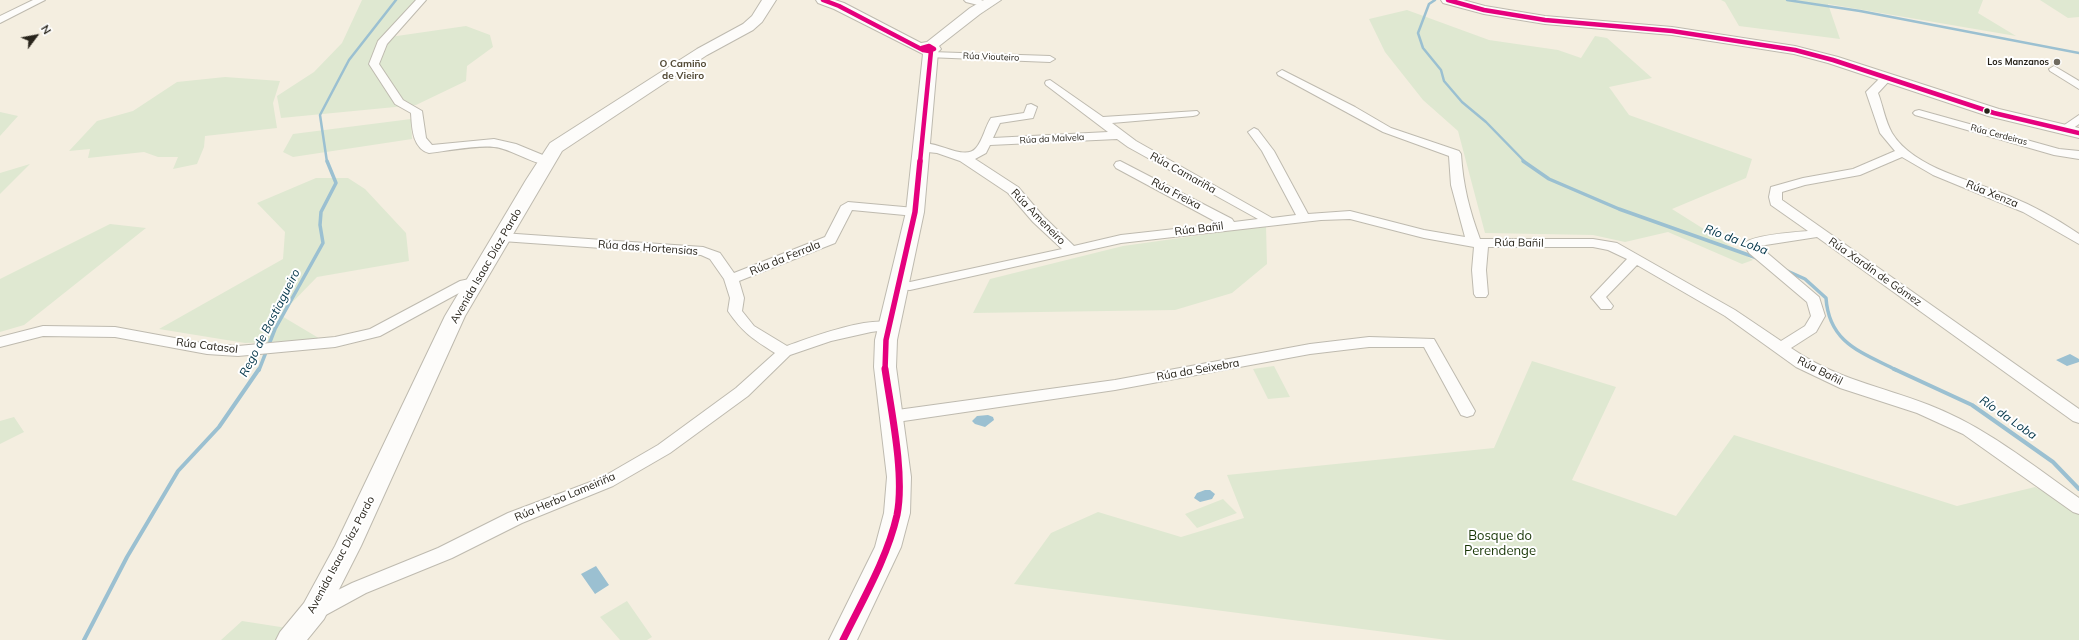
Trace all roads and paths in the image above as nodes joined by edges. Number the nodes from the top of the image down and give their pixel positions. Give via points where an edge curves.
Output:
1 (40, 0) edge
2 (421, 0) edge
3 (769, 0) edge
4 (823, 0) edge
5 (969, 0) edge
6 (1448, 0) edge
7 (990, 2) edge
8 (0, 20) edge
9 (929, 50) junction
10 (1050, 59) dead end
11 (2054, 70) dead end
12 (1282, 74) dead end
13 (1886, 78) junction
14 (1050, 83) dead end
15 (2079, 86) edge
16 (1031, 107) dead end
17 (1193, 113) dead end
18 (1919, 113) dead end
19 (2079, 118) edge
20 (1100, 121) junction
21 (2064, 130) junction
22 (1254, 132) dead end
23 (2079, 133) edge
24 (1118, 135) junction
25 (986, 142) junction
26 (922, 148) junction
27 (1902, 153) junction
28 (2079, 155) edge
29 (964, 158) junction
30 (546, 161) junction
31 (1120, 165) dead end
32 (915, 212) junction
33 (1304, 218) junction
34 (1268, 221) junction
35 (1230, 226) junction
36 (1819, 233) junction
37 (502, 237) junction
38 (2079, 240) edge
39 (1478, 242) junction
40 (1072, 251) junction
41 (1636, 258) junction
42 (731, 280) junction
43 (474, 282) junction
44 (898, 286) junction
45 (1481, 294) dead end
46 (1606, 306) dead end
47 (888, 326) junction
48 (0, 342) edge
49 (1779, 347) junction
50 (785, 352) junction
51 (1467, 411) dead end
52 (890, 417) junction
53 (2079, 417) edge
54 (2079, 507) edge
55 (314, 611) junction
56 (290, 640) edge
57 (843, 640) edge

1 - 8 street
2 - 30 street via 382,43 374,64 399,102 416,111 420,139 429,149 494,143 512,147
3 - 30 street, Avenida Isaac Díaz Pardo via 757,19 748,27 702,52 568,139 556,147
4 - 9 street via 908,43
5 - 7 street
6 - 13 street via 1484,10 1545,20 1660,29 1778,47 1821,56
7 - 9 street
9 - 10 street, Rúa Viouteiro
9 - 26 street
11 - 15 street
12 - 39 street via 1399,136 1455,154 1457,185 1464,214
13 - 21 street via 1994,112
13 - 27 street, Rúa Xenza via 1872,92 1887,136
14 - 20 street, Rúa Camariña
16 - 25 street via 1029,116 994,120
17 - 20 street
18 - 28 street, Rúa Cerdeiras via 2058,152
19 - 21 street
20 - 24 street, Rúa Camariña
21 - 23 street
22 - 33 street via 1268,151
24 - 25 street, Rúa da Malvela
24 - 34 street, Rúa Camariña
25 - 29 street via 982,150 974,156
26 - 29 street via 938,149
26 - 32 street
27 - 36 street, Rúa Xardín de Gómez via 1856,172 1776,190 1776,202
27 - 38 street, Rúa Xenza via 1920,166 2031,210
29 - 40 street, Rúa Ameneiro via 1013,190 1038,219
30 - 37 street, Avenida Isaac Díaz Pardo
31 - 35 street, Rúa Freixa via 1227,222
32 - 42 street, Rúa da Ferrala via 848,206 830,240
32 - 44 street
33 - 34 street, Rúa Bañil
33 - 39 street, Rúa Bañil via 1350,216 1424,234
34 - 35 street, Rúa Bañil
35 - 40 street, Rúa Bañil via 1121,239
36 - 49 street via 1751,244 1754,250 1814,300 1818,316 1811,329
36 - 53 street, Rúa Xardín de Gómez
37 - 42 street, Rúa das Hortensias via 703,251 715,256
37 - 43 street, Avenida Isaac Díaz Pardo
39 - 41 street, Rúa Bañil via 1593,243 1612,246
39 - 45 street
40 - 44 street, Rúa Bañil via 910,286
41 - 46 street via 1598,297
41 - 49 street, Rúa Bañil via 1730,313
42 - 50 street, Rúa das Hortensias via 737,298 735,311 749,328
43 - 48 street, Rúa Catasol via 464,284 375,333 335,342 238,351 207,349 115,332 43,331
43 - 55 street, Avenida Isaac Díaz Pardo
44 - 47 street
47 - 50 street, Rúa Herba Lameiriña via 871,327 826,338
47 - 52 street via 885,367
49 - 54 street, Rúa Bañil via 1802,363 1846,384 1923,409 1969,430
50 - 55 street, Rúa Herba Lameiriña via 742,392 664,449 606,482 515,518
51 - 52 street, Rúa da Seixebra via 1429,342 1369,342 1310,349 1115,385
52 - 57 street via 899,476 897,513 888,547
55 - 56 street, Avenida Isaac Díaz Pardo

